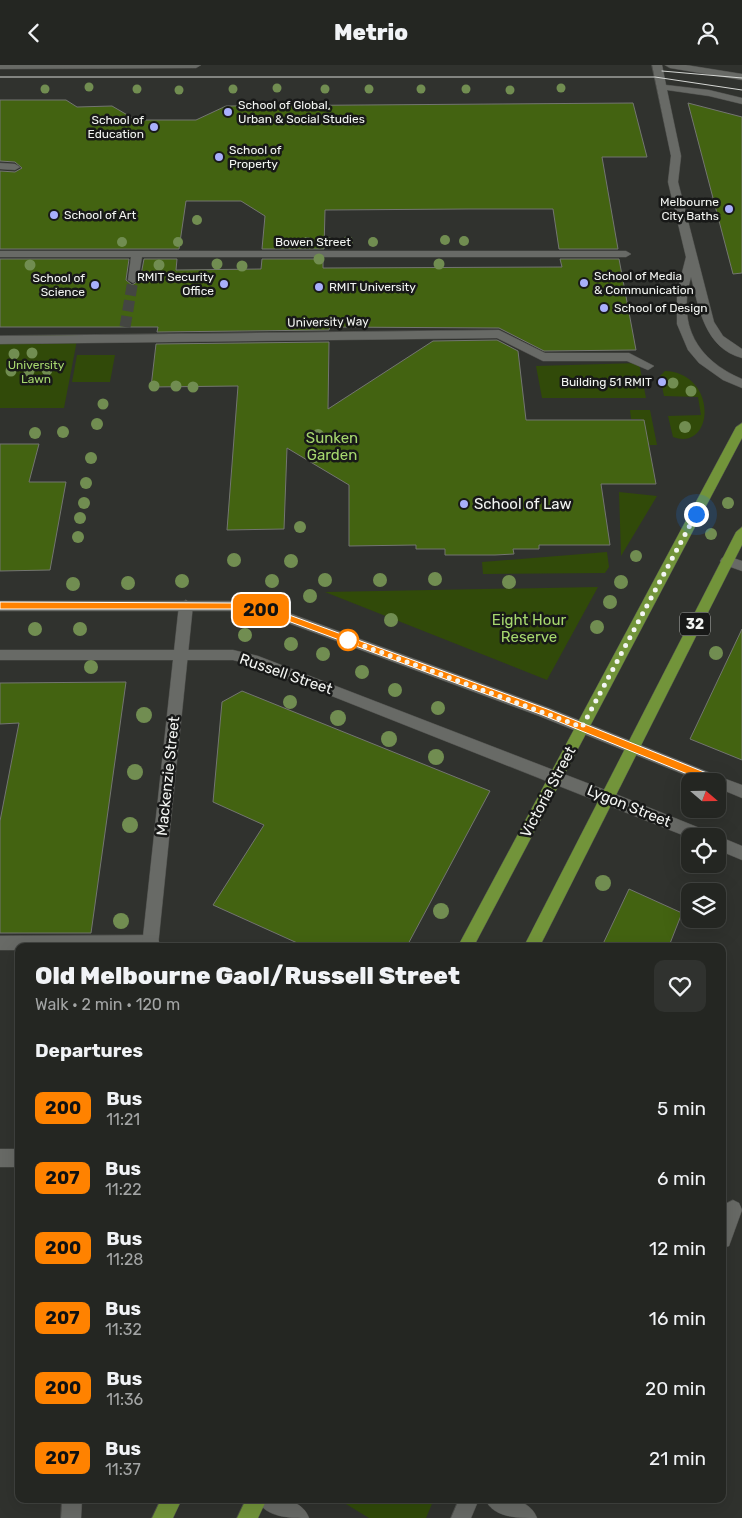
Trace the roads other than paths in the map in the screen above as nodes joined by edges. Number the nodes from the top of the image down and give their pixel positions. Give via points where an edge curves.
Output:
1 (43, 65) edge
2 (195, 65) edge
3 (657, 65) edge
4 (670, 65) edge
5 (0, 66) edge
6 (742, 77) edge
7 (662, 87) junction
8 (742, 101) edge
9 (0, 167) edge
10 (15, 167) dead end
11 (626, 254) dead end
12 (691, 254) junction
13 (0, 255) edge
14 (137, 255) junction
15 (133, 281) tunnel mouth
16 (0, 340) edge
17 (742, 354) edge
18 (648, 366) dead end
19 (742, 384) edge
20 (742, 427) edge
21 (742, 532) edge
22 (727, 561) junction
23 (742, 566) edge
24 (186, 605) junction
25 (0, 606) edge
26 (0, 655) edge
27 (180, 656) junction
28 (582, 727) junction
29 (633, 747) junction
30 (695, 773) edge
31 (556, 777) junction
32 (726, 786) edge
33 (742, 792) edge
34 (608, 797) junction
35 (683, 828) edge
36 (726, 846) edge
37 (742, 853) edge
38 (0, 943) edge
39 (15, 943) edge
40 (151, 943) edge
41 (468, 943) edge
42 (534, 943) edge
43 (15, 1157) edge
44 (0, 1158) edge
45 (733, 1209) edge
46 (726, 1228) edge
47 (72, 1503) edge
48 (170, 1503) edge
49 (255, 1503) edge
50 (274, 1503) edge
51 (468, 1503) edge
52 (502, 1503) edge
53 (71, 1518) edge
54 (162, 1518) edge
55 (247, 1518) edge
56 (299, 1518) edge
57 (462, 1518) edge
58 (527, 1518) edge

1 - 2 street
1 - 5 street
3 - 7 street
4 - 6 street
7 - 8 street
7 - 12 street via 676,156 673,181
9 - 10 street
11 - 14 street, Bowen Street
12 - 17 street via 708,322 719,339
12 - 19 street via 681,307 690,344 707,366
13 - 14 street, Bowen Street
14 - 15 street
16 - 18 street, University Way via 124,333 498,334 543,357 630,357
20 - 28 main road, Victoria Street
21 - 22 main road, 32
22 - 23 street
22 - 29 main road, 32
24 - 25 street
24 - 27 street, Mackenzie Street
24 - 28 street via 236,606 270,611
26 - 27 street, Russell Street
27 - 31 street, Russell Street via 233,655 258,661
27 - 40 street, Mackenzie Street
28 - 29 street
28 - 31 main road, Victoria Street
29 - 30 street
29 - 34 main road, 32
31 - 34 street, Lygon Street
31 - 41 main road, Victoria Street
32 - 33 street
34 - 35 street, Lygon Street
34 - 42 main road, 32
36 - 37 street
38 - 39 street
43 - 44 street
45 - 46 street
47 - 53 street
48 - 54 main road
49 - 55 main road
50 - 56 street
51 - 57 street
52 - 58 street

